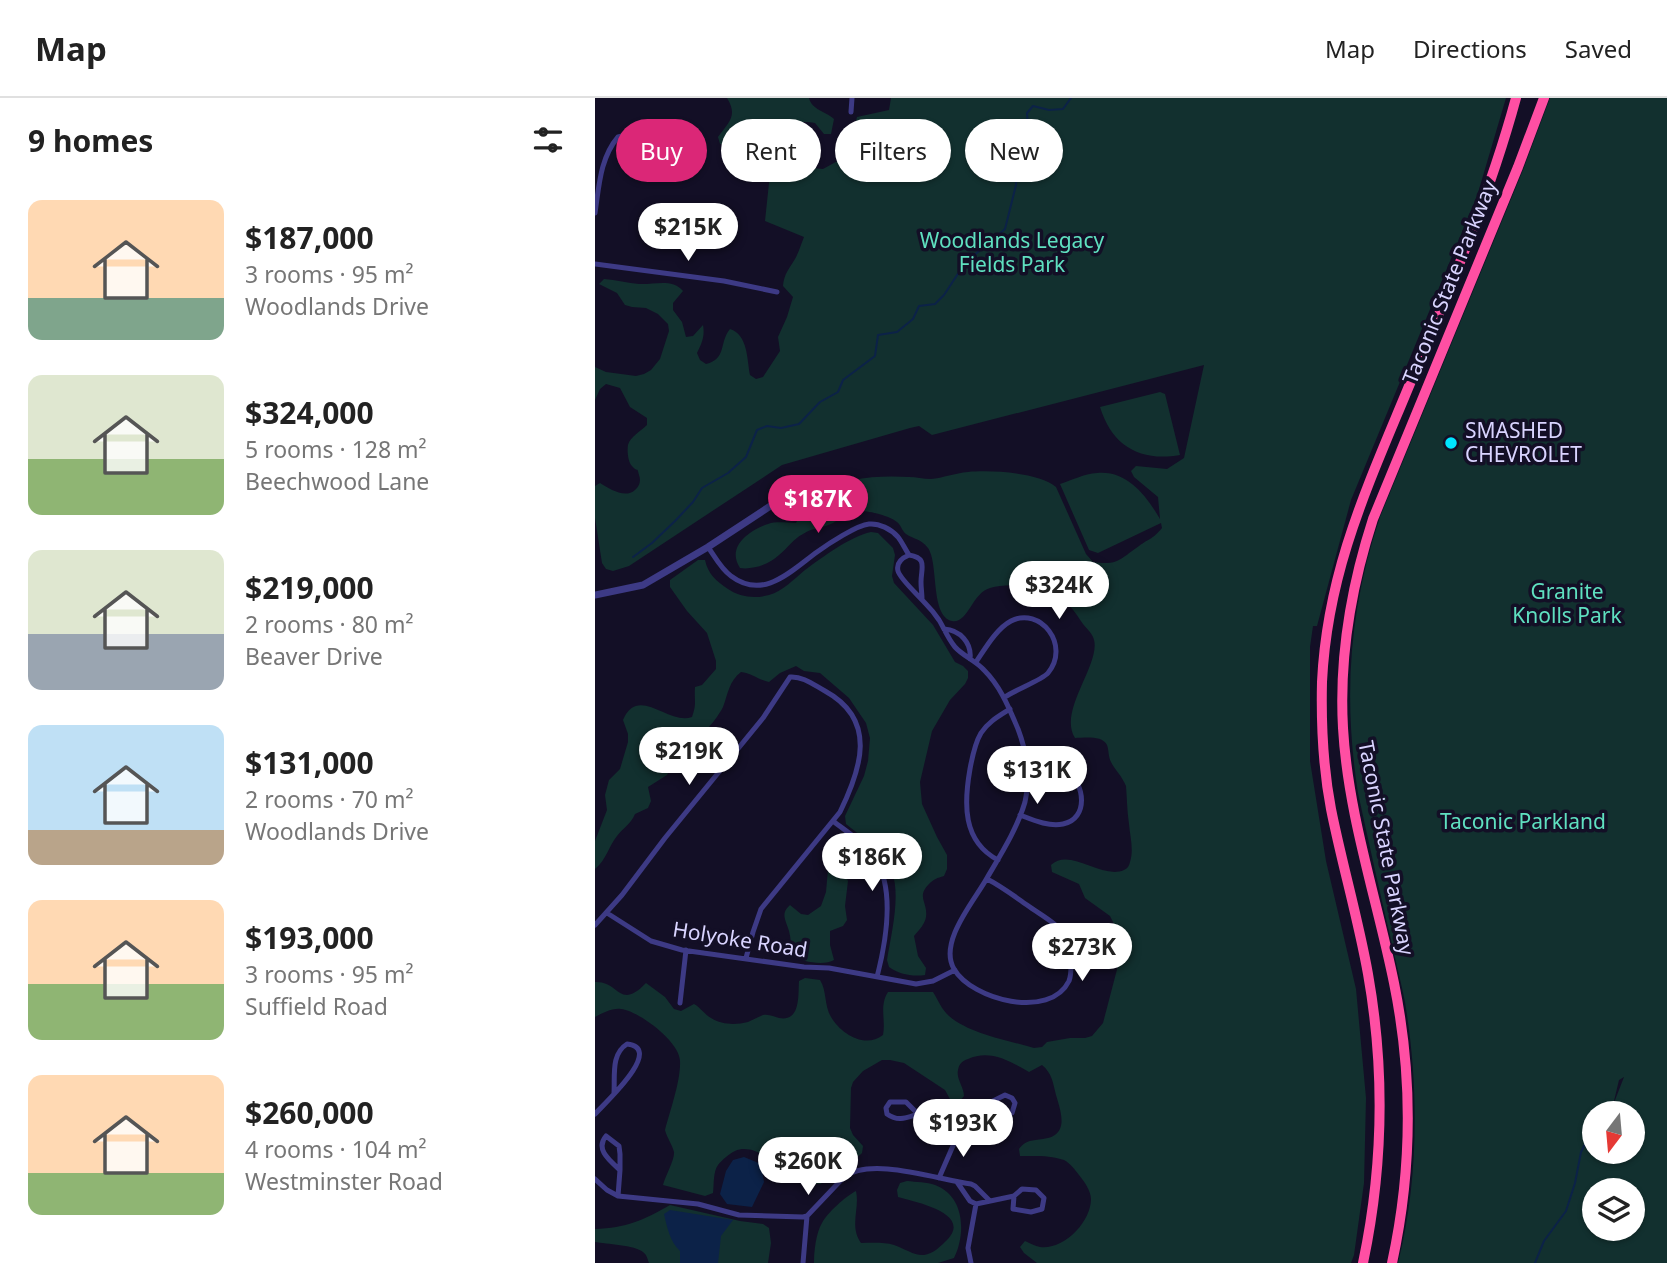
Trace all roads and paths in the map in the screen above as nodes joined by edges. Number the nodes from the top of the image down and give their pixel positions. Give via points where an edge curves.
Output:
1 (852, 98) edge
2 (1516, 98) edge
3 (1544, 98) edge
4 (851, 113) dead end
5 (616, 140) edge
6 (595, 213) edge
7 (595, 264) edge
8 (777, 292) dead end
9 (807, 482) dead end
10 (708, 547) junction
11 (909, 555) junction
12 (921, 575) junction
13 (905, 580) junction
14 (595, 595) edge
15 (922, 599) junction
16 (944, 629) junction
17 (973, 661) junction
18 (1005, 697) junction
19 (1010, 709) junction
20 (1028, 765) junction
21 (1020, 815) junction
22 (833, 821) junction
23 (998, 860) junction
24 (987, 879) junction
25 (607, 913) junction
26 (595, 925) edge
27 (686, 950) junction
28 (746, 958) junction
29 (955, 970) junction
30 (877, 977) junction
31 (680, 1003) dead end
32 (614, 1093) junction
33 (595, 1114) edge
34 (918, 1114) junction
35 (984, 1118) junction
36 (962, 1125) junction
37 (620, 1170) junction
38 (939, 1178) junction
39 (595, 1179) edge
40 (957, 1182) junction
41 (618, 1196) junction
42 (1014, 1196) junction
43 (989, 1200) junction
44 (976, 1204) junction
45 (807, 1216) junction
46 (803, 1263) edge
47 (971, 1263) edge
48 (1363, 1263) edge
49 (1392, 1263) edge

1 - 4 street
2 - 48 highway, Taconic State Parkway via 1475,223 1356,516 1337,577 1326,639 1322,713 1328,788 1368,974 1378,1058 1378,1163
3 - 49 highway, Taconic State Parkway via 1373,519 1348,621 1343,664 1347,769 1394,985 1406,1069 1407,1155
5 - 6 street via 607,151
7 - 8 street
9 - 10 street
10 - 11 street via 731,576 751,584 771,583 789,574 865,524 888,529
10 - 14 street via 643,585
11 - 12 street via 921,561
11 - 13 street via 898,566
12 - 13 street via 914,581
12 - 15 street
13 - 15 street
15 - 16 street
16 - 17 street via 955,647
16 - 17 street via 965,640
17 - 18 street
17 - 18 street via 1010,621 1029,619 1050,631 1056,652 1049,673
18 - 19 street
19 - 20 street
19 - 23 street via 981,733 966,791 976,841
20 - 21 street
20 - 21 street via 1073,775 1082,801 1074,819 1065,824
21 - 23 street
22 - 25 street via 858,767 859,731 835,696 803,678 790,677 763,718
22 - 28 street via 761,909
22 - 30 street via 868,850 884,882 887,908
23 - 24 street
24 - 29 street via 957,928 950,956
24 - 29 street via 1050,920 1068,940 1070,977 1063,990 1051,998 1015,1002 977,989
25 - 26 street
25 - 27 street, Holyoke Road via 651,942
27 - 28 street, Holyoke Road
27 - 31 street
28 - 30 street, Holyoke Road
29 - 30 street, Holyoke Road via 916,984
32 - 32 street via 619,1050 627,1044 636,1046 641,1053 639,1061
32 - 33 street
34 - 34 street via 893,1119 886,1108 890,1102 906,1102
34 - 36 street via 927,1112
35 - 35 street via 991,1102 1005,1094 1015,1103 1012,1113
35 - 36 street
36 - 38 street
37 - 37 street via 598,1150 605,1136 619,1146
37 - 41 street
38 - 40 street
38 - 45 street via 888,1168 857,1170 844,1177
39 - 41 street
40 - 43 street via 975,1186
40 - 44 street
41 - 45 street via 698,1204 739,1215
42 - 42 street via 1023,1189 1036,1189 1044,1198 1042,1209 1013,1209
42 - 43 street
43 - 44 street
44 - 47 street via 968,1248
45 - 46 street

